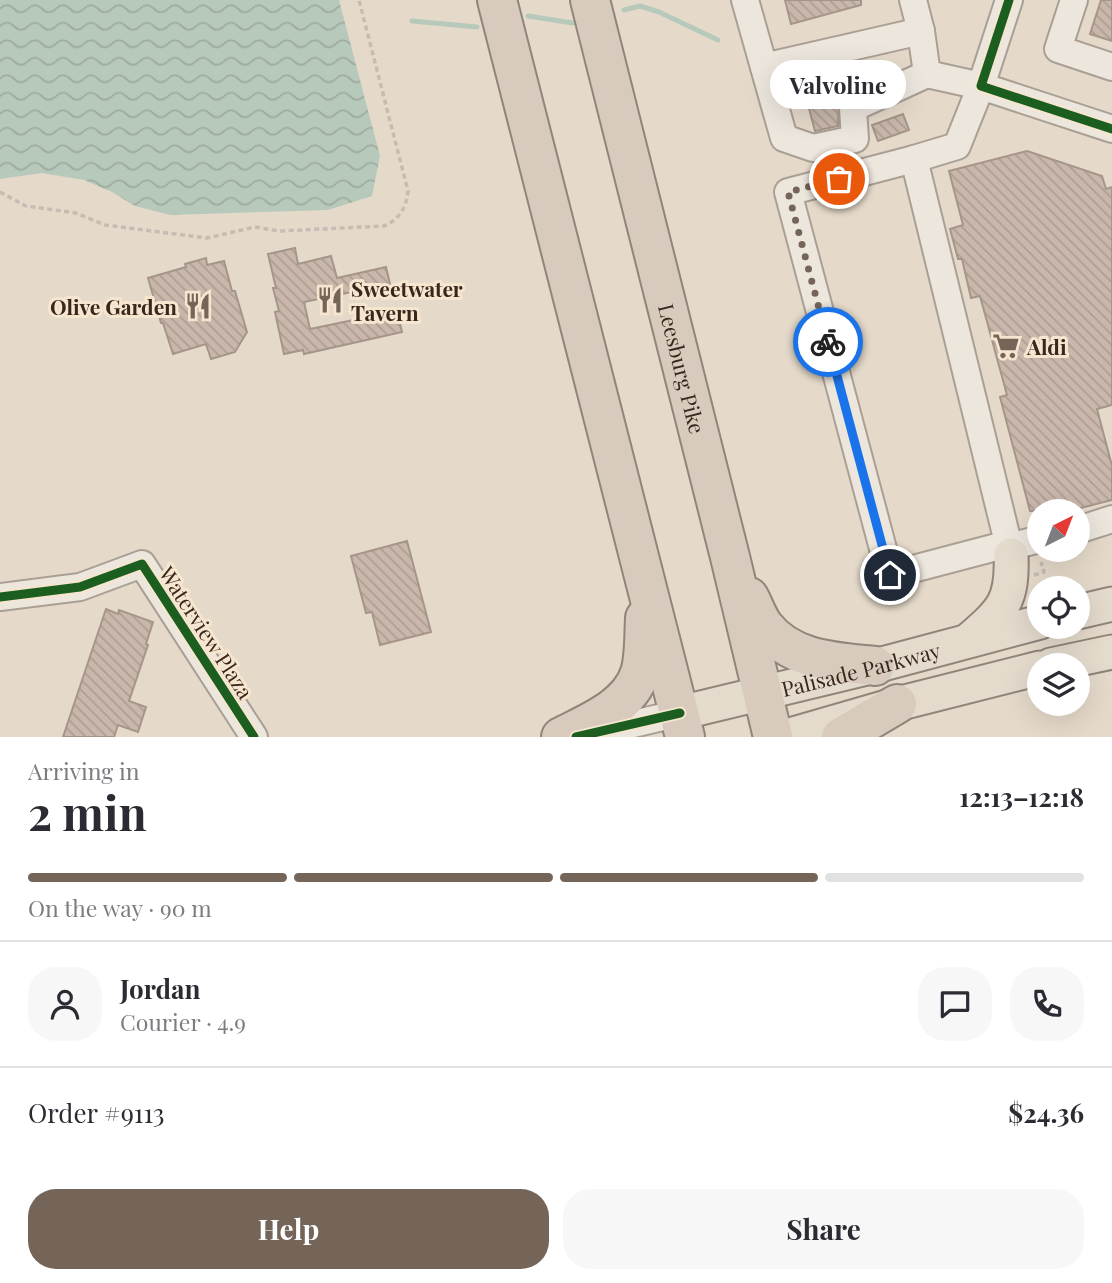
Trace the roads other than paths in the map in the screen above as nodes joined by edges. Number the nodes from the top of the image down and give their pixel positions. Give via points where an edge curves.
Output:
1 (497, 0) edge
2 (590, 0) edge
3 (745, 0) edge
4 (913, 0) edge
5 (1009, 0) edge
6 (1074, 0) edge
7 (921, 31) junction
8 (764, 67) junction
9 (1112, 67) edge
10 (927, 74) junction
11 (981, 86) junction
12 (1112, 129) edge
13 (914, 159) junction
14 (1112, 519) edge
15 (1090, 526) edge
16 (1026, 558) edge
17 (731, 561) junction
18 (648, 588) junction
19 (0, 597) edge
20 (1027, 625) edge
21 (970, 639) junction
22 (1112, 652) edge
23 (1090, 657) edge
24 (875, 666) junction
25 (1027, 671) edge
26 (763, 694) junction
27 (897, 704) junction
28 (682, 725) edge
29 (254, 737) edge
30 (561, 737) edge
31 (576, 737) edge
32 (773, 737) edge
33 (783, 737) edge
34 (841, 737) edge

1 - 18 highway
2 - 17 highway, Leesburg Pike
3 - 8 street
4 - 7 street
5 - 11 street
6 - 9 street via 1058,50
7 - 8 street
7 - 10 street
8 - 10 street via 784,138 813,148 855,139 853,108
10 - 11 street
11 - 12 street
11 - 13 street via 957,146
13 - 16 street
13 - 16 street via 788,192 890,575
14 - 15 street
16 - 21 main road via 1005,602
17 - 24 highway via 764,626 778,639 805,656
17 - 26 highway, Leesburg Pike
18 - 28 highway
18 - 30 highway via 641,671 632,691 598,718
19 - 29 street, Waterview Plaza via 80,587 142,564
20 - 21 main road, Palisade Parkway
21 - 24 main road, Palisade Parkway
22 - 23 main road
24 - 26 main road, Palisade Parkway
25 - 27 main road, Palisade Parkway
26 - 28 main road, Palisade Parkway
26 - 32 highway, Leesburg Pike
27 - 33 main road, Palisade Parkway
27 - 34 highway
28 - 31 street

